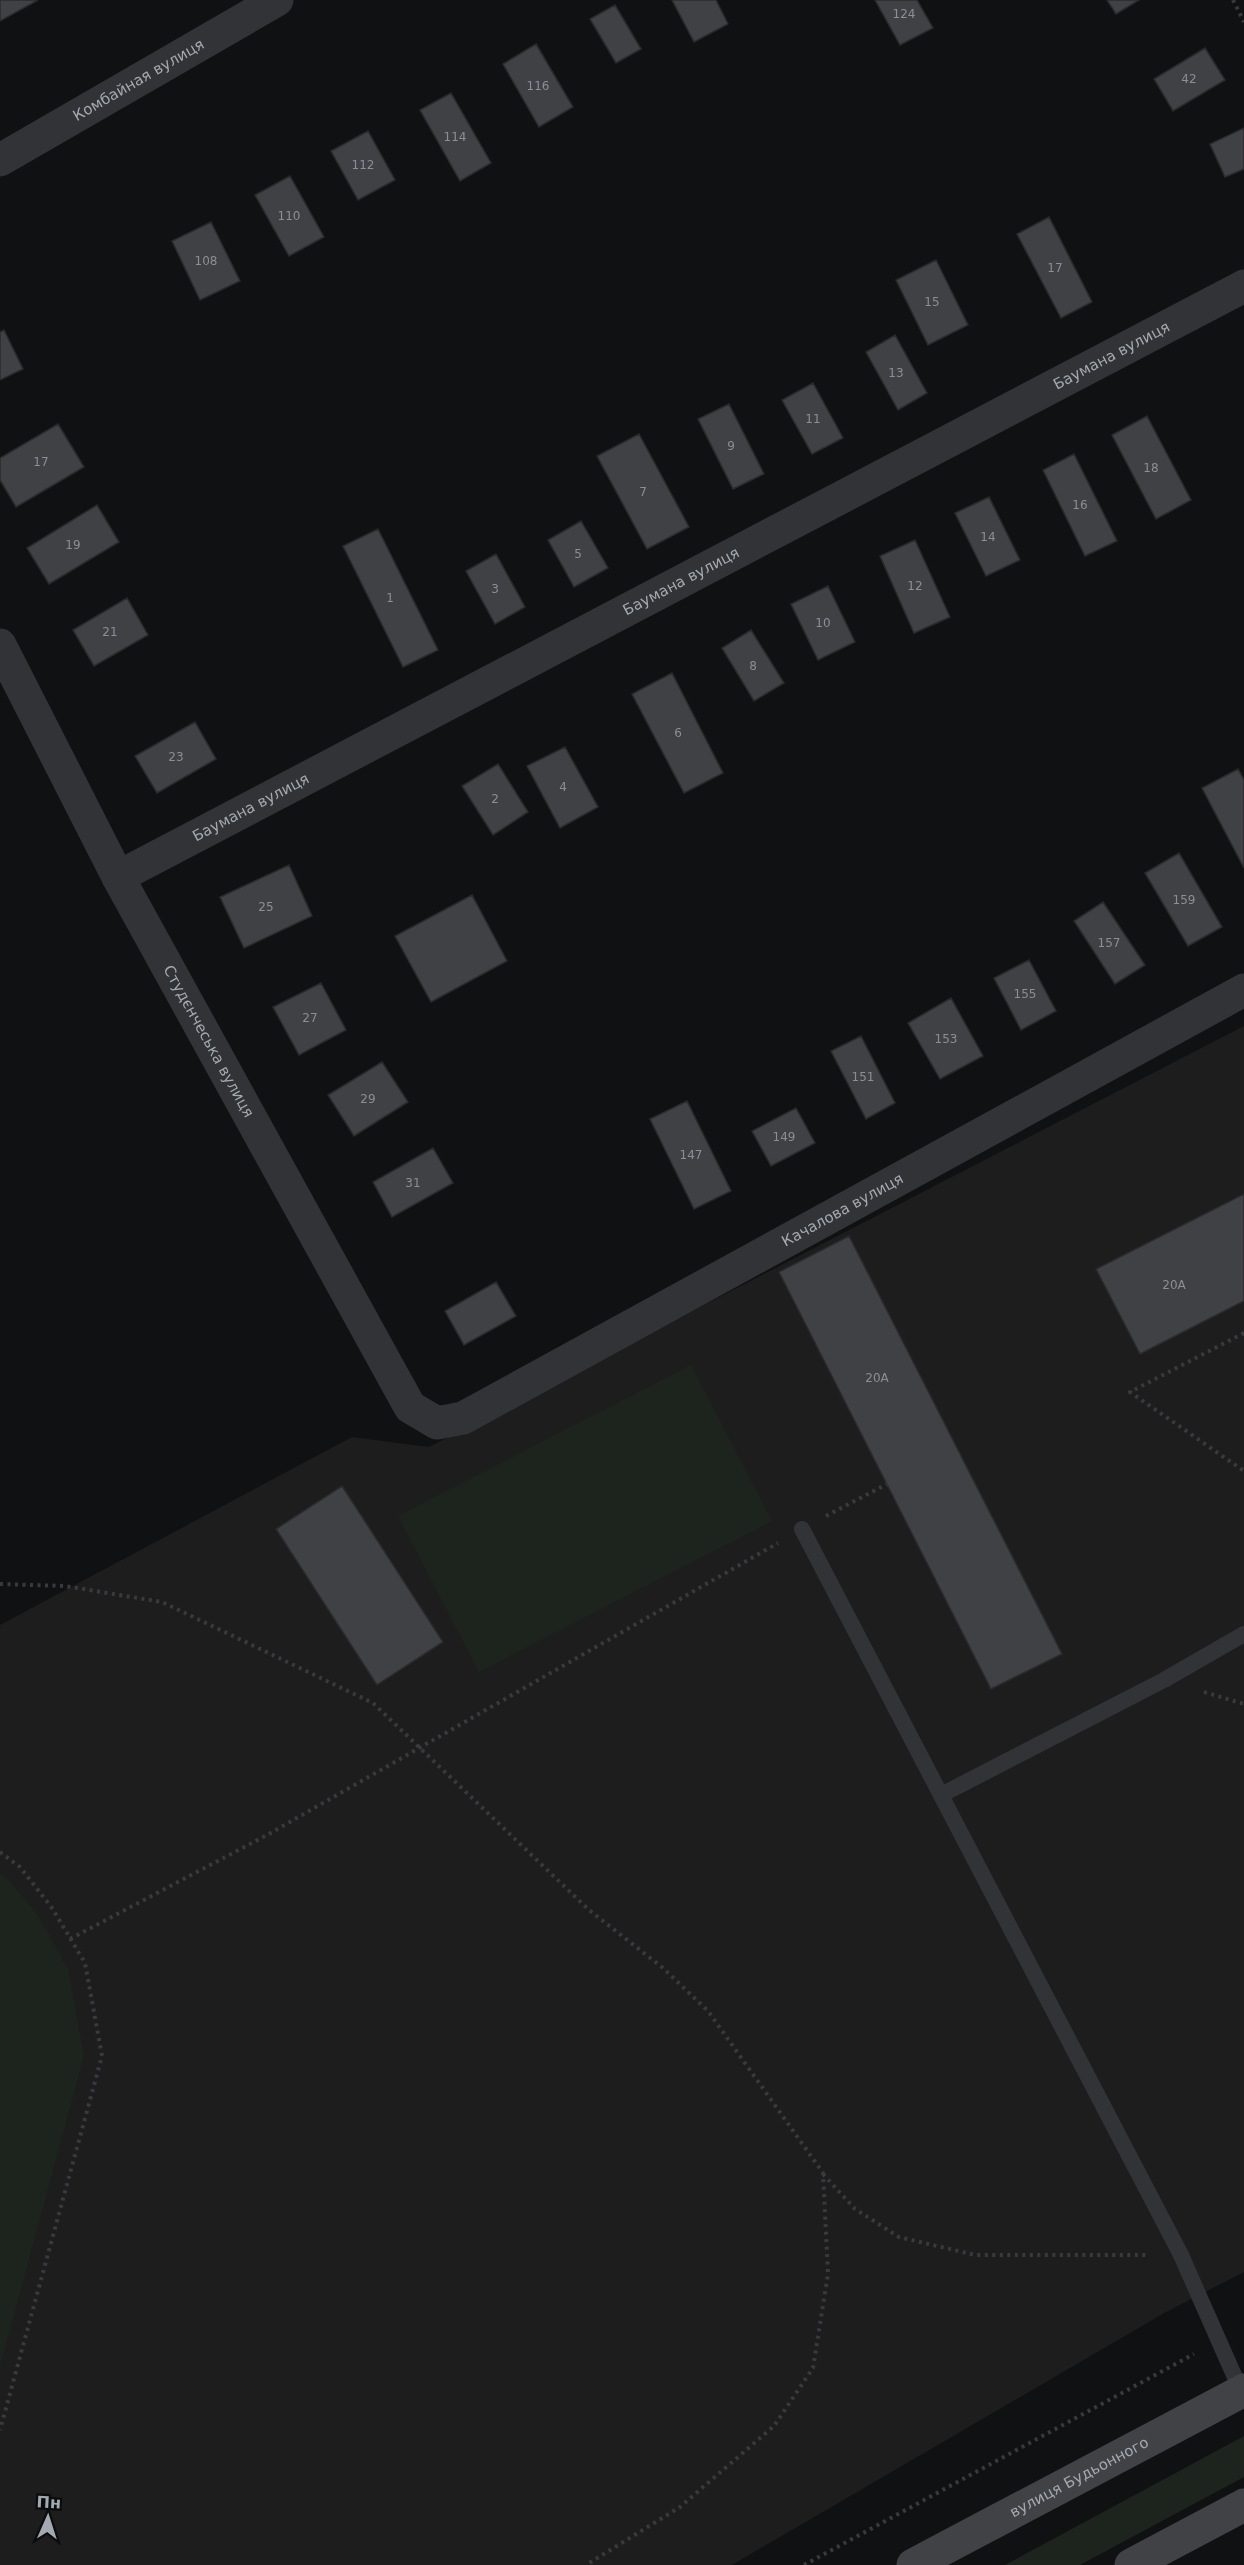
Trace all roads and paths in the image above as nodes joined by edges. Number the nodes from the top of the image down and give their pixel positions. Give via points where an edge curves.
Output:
1 (277, 0) edge
2 (1233, 0) edge
3 (1244, 22) edge
4 (0, 160) edge
5 (1244, 286) edge
6 (0, 645) edge
7 (118, 877) junction
8 (1244, 990) edge
9 (1244, 1333) edge
10 (437, 1422) joint
11 (1244, 1471) edge
12 (887, 1484) dead end
13 (802, 1529) junction
14 (0, 1584) edge
15 (1244, 1634) edge
16 (419, 1747) junction
17 (941, 1795) junction
18 (0, 1852) edge
19 (70, 1939) junction
20 (823, 2173) junction
21 (1181, 2255) junction
22 (1219, 2341) junction
23 (1243, 2391) edge
24 (0, 2430) edge
25 (1244, 2505) edge
26 (586, 2565) edge
27 (804, 2565) edge
28 (913, 2565) edge
29 (1131, 2565) edge

1 - 4 street, Комбайная вулиця
2 - 3 path
5 - 7 street, Баумана вулиця
6 - 7 street, Студєнчеська вулиця
7 - 10 street, Студєнчеська вулиця via 410,1407
8 - 10 street, Качалова вулиця via 463,1418
9 - 11 path via 1130,1392
12 - 13 path
13 - 16 path
13 - 17 lane
14 - 16 path via 65,1586 162,1602 373,1703
15 - 17 lane via 1164,1680
16 - 19 path via 267,1835
16 - 20 path via 589,1910 663,1968 708,2011
17 - 21 lane
18 - 19 path via 20,1867
19 - 24 path via 85,1963 102,2056
20 - 21 path via 855,2209 899,2237 975,2255
20 - 26 path via 828,2274 813,2368 774,2426 680,2506
21 - 22 lane
22 - 23 lane
22 - 27 path
23 - 28 main road, вулиця Будьонного
25 - 29 main road

